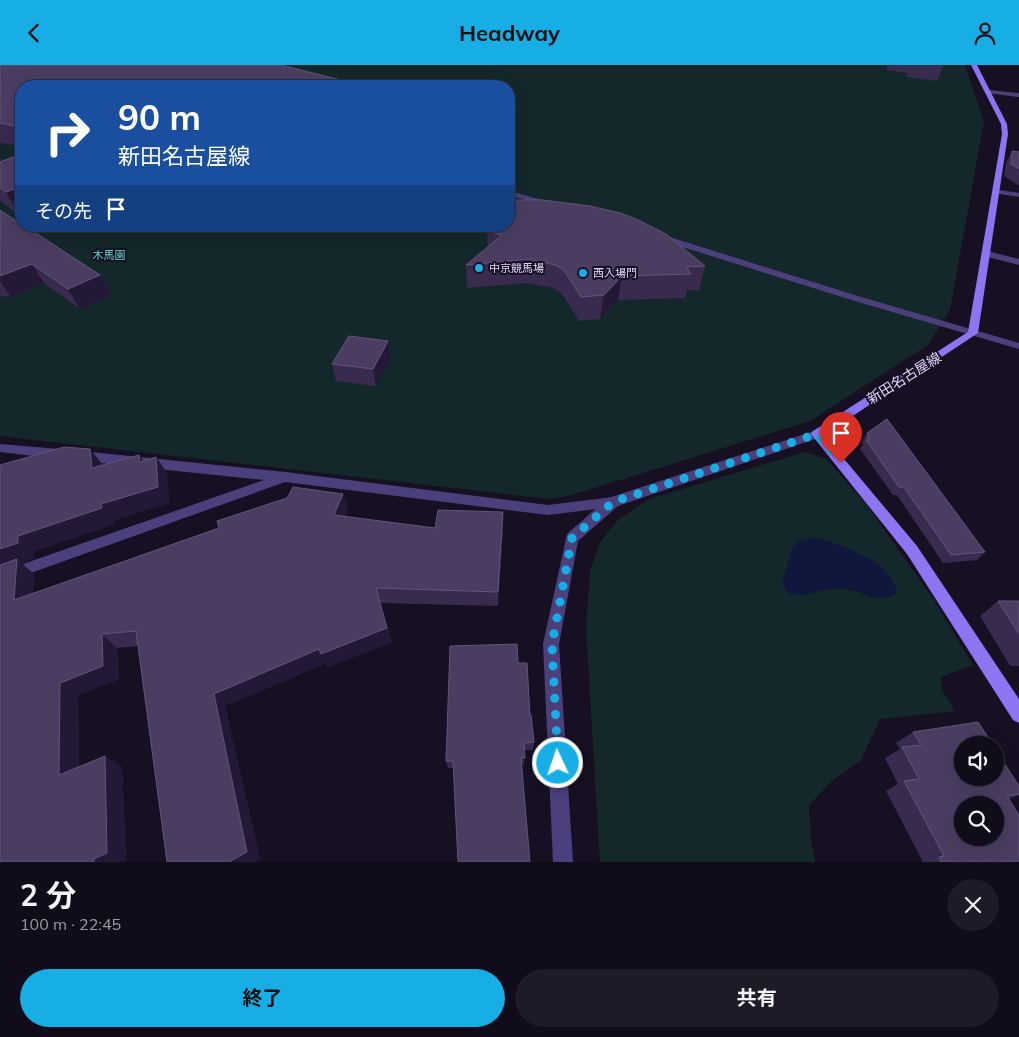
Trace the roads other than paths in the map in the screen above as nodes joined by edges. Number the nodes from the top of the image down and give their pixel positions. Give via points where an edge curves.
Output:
1 (974, 65) edge
2 (989, 92) junction
3 (1019, 95) edge
4 (996, 191) junction
5 (515, 195) edge
6 (1019, 195) edge
7 (555, 206) edge
8 (647, 233) edge
9 (987, 254) junction
10 (1019, 262) edge
11 (973, 333) junction
12 (1019, 346) edge
13 (817, 434) junction
14 (0, 448) edge
15 (285, 477) junction
16 (613, 502) junction
17 (0, 578) edge
18 (1019, 714) edge
19 (563, 862) edge

1 - 2 main road
2 - 3 street
2 - 4 main road via 1004,124 1005,134
4 - 6 street
4 - 9 main road
5 - 7 street
8 - 11 street
9 - 10 street
9 - 11 main road
11 - 12 street
11 - 13 main road, 新田名古屋線
13 - 16 street
13 - 18 main road via 912,550
14 - 15 street
15 - 16 street via 548,510
15 - 17 street
16 - 19 street via 572,538 552,644

